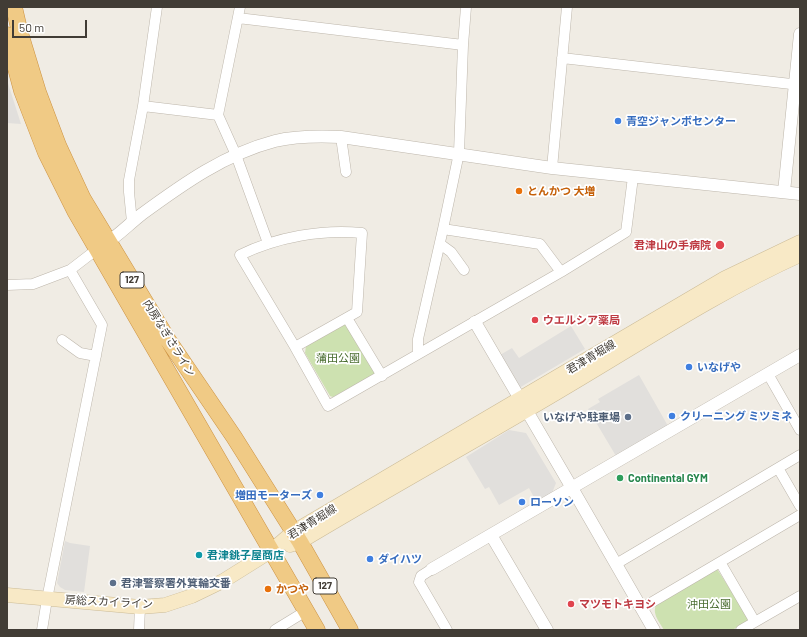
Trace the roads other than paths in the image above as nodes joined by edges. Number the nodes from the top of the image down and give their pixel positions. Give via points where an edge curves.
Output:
1 (14, 7) edge
2 (157, 7) edge
3 (240, 7) edge
4 (466, 7) edge
5 (567, 7) edge
6 (238, 18) junction
7 (800, 34) edge
8 (7, 35) edge
9 (463, 45) junction
10 (562, 58) junction
11 (797, 84) edge
12 (143, 106) junction
13 (218, 115) junction
14 (341, 136) junction
15 (459, 153) junction
16 (236, 155) junction
17 (552, 168) junction
18 (346, 172) dead end
19 (633, 177) junction
20 (784, 192) junction
21 (800, 194) edge
22 (132, 222) junction
23 (443, 229) junction
24 (800, 242) edge
25 (268, 243) junction
26 (440, 244) junction
27 (103, 246) junction
28 (800, 255) edge
29 (70, 270) junction
30 (464, 270) dead end
31 (560, 272) junction
32 (7, 285) edge
33 (347, 318) junction
34 (475, 322) junction
35 (62, 340) dead end
36 (295, 347) junction
37 (418, 354) junction
38 (800, 355) edge
39 (96, 356) junction
40 (768, 374) junction
41 (382, 376) junction
42 (523, 405) junction
43 (800, 430) edge
44 (800, 455) edge
45 (778, 468) junction
46 (572, 488) junction
47 (800, 506) edge
48 (800, 515) edge
49 (491, 534) junction
50 (296, 537) junction
51 (271, 551) junction
52 (720, 562) junction
53 (616, 564) junction
54 (432, 569) joint
55 (7, 595) edge
56 (800, 596) edge
57 (47, 599) junction
58 (140, 606) junction
59 (642, 608) junction
60 (306, 611) junction
61 (755, 622) junction
62 (42, 630) edge
63 (140, 630) edge
64 (274, 630) edge
65 (317, 630) edge
66 (350, 630) edge
67 (447, 630) edge
68 (547, 630) edge
69 (654, 630) edge
70 (741, 630) edge

1 - 27 highway, 内房なぎさライン / 127 via 38,92 58,145
2 - 12 street
3 - 6 street
4 - 9 street
5 - 10 street
6 - 9 street
6 - 13 street
7 - 11 street
8 - 27 highway, 内房なぎさライン / 127 via 22,91 46,153 75,211
9 - 15 street
10 - 11 street
10 - 17 street
11 - 20 street
12 - 13 street
12 - 22 street via 129,180
13 - 16 street
14 - 15 street
14 - 16 street via 310,136 275,141
14 - 18 street
15 - 17 street
15 - 23 street
16 - 22 street via 199,174
16 - 25 street
17 - 19 street
19 - 20 street
19 - 31 street via 626,232
20 - 21 street
22 - 27 street
23 - 26 street
23 - 31 street via 540,244
24 - 42 main road, 君津青堀線 via 725,278
25 - 33 street via 333,232 362,233 357,312
25 - 36 street via 240,255
26 - 30 street via 451,252
26 - 37 street via 418,339
27 - 29 street
27 - 50 highway, 内房なぎさライン / 127 via 234,437
27 - 51 highway, 内房なぎさライン / 127 via 155,349
28 - 42 main road, 君津青堀線 via 728,291
29 - 32 street via 33,284
29 - 39 street via 102,326
31 - 34 street
33 - 36 street
33 - 41 street
34 - 37 street
34 - 42 street
35 - 39 street via 80,352
36 - 41 street via 328,406
37 - 41 street
38 - 40 street
39 - 57 street
40 - 43 street
40 - 46 street
42 - 46 street
42 - 50 main road, 君津青堀線
44 - 45 street
45 - 47 street
45 - 53 street
46 - 49 street
46 - 53 street
48 - 52 street
49 - 54 street
49 - 68 street
50 - 51 main road, 君津青堀線
50 - 66 highway, 内房なぎさライン / 127
51 - 58 main road, 房総スカイライン via 223,581 192,596 165,605
51 - 60 highway, 内房なぎさライン / 127
52 - 59 street
52 - 61 street
53 - 59 street
54 - 67 street via 421,576 419,582
55 - 57 main road, 房総スカイライン
56 - 61 street
57 - 58 main road, 房総スカイライン
57 - 62 street
58 - 63 street
59 - 69 street
60 - 64 street
60 - 65 highway, 内房なぎさライン / 127
61 - 70 street

